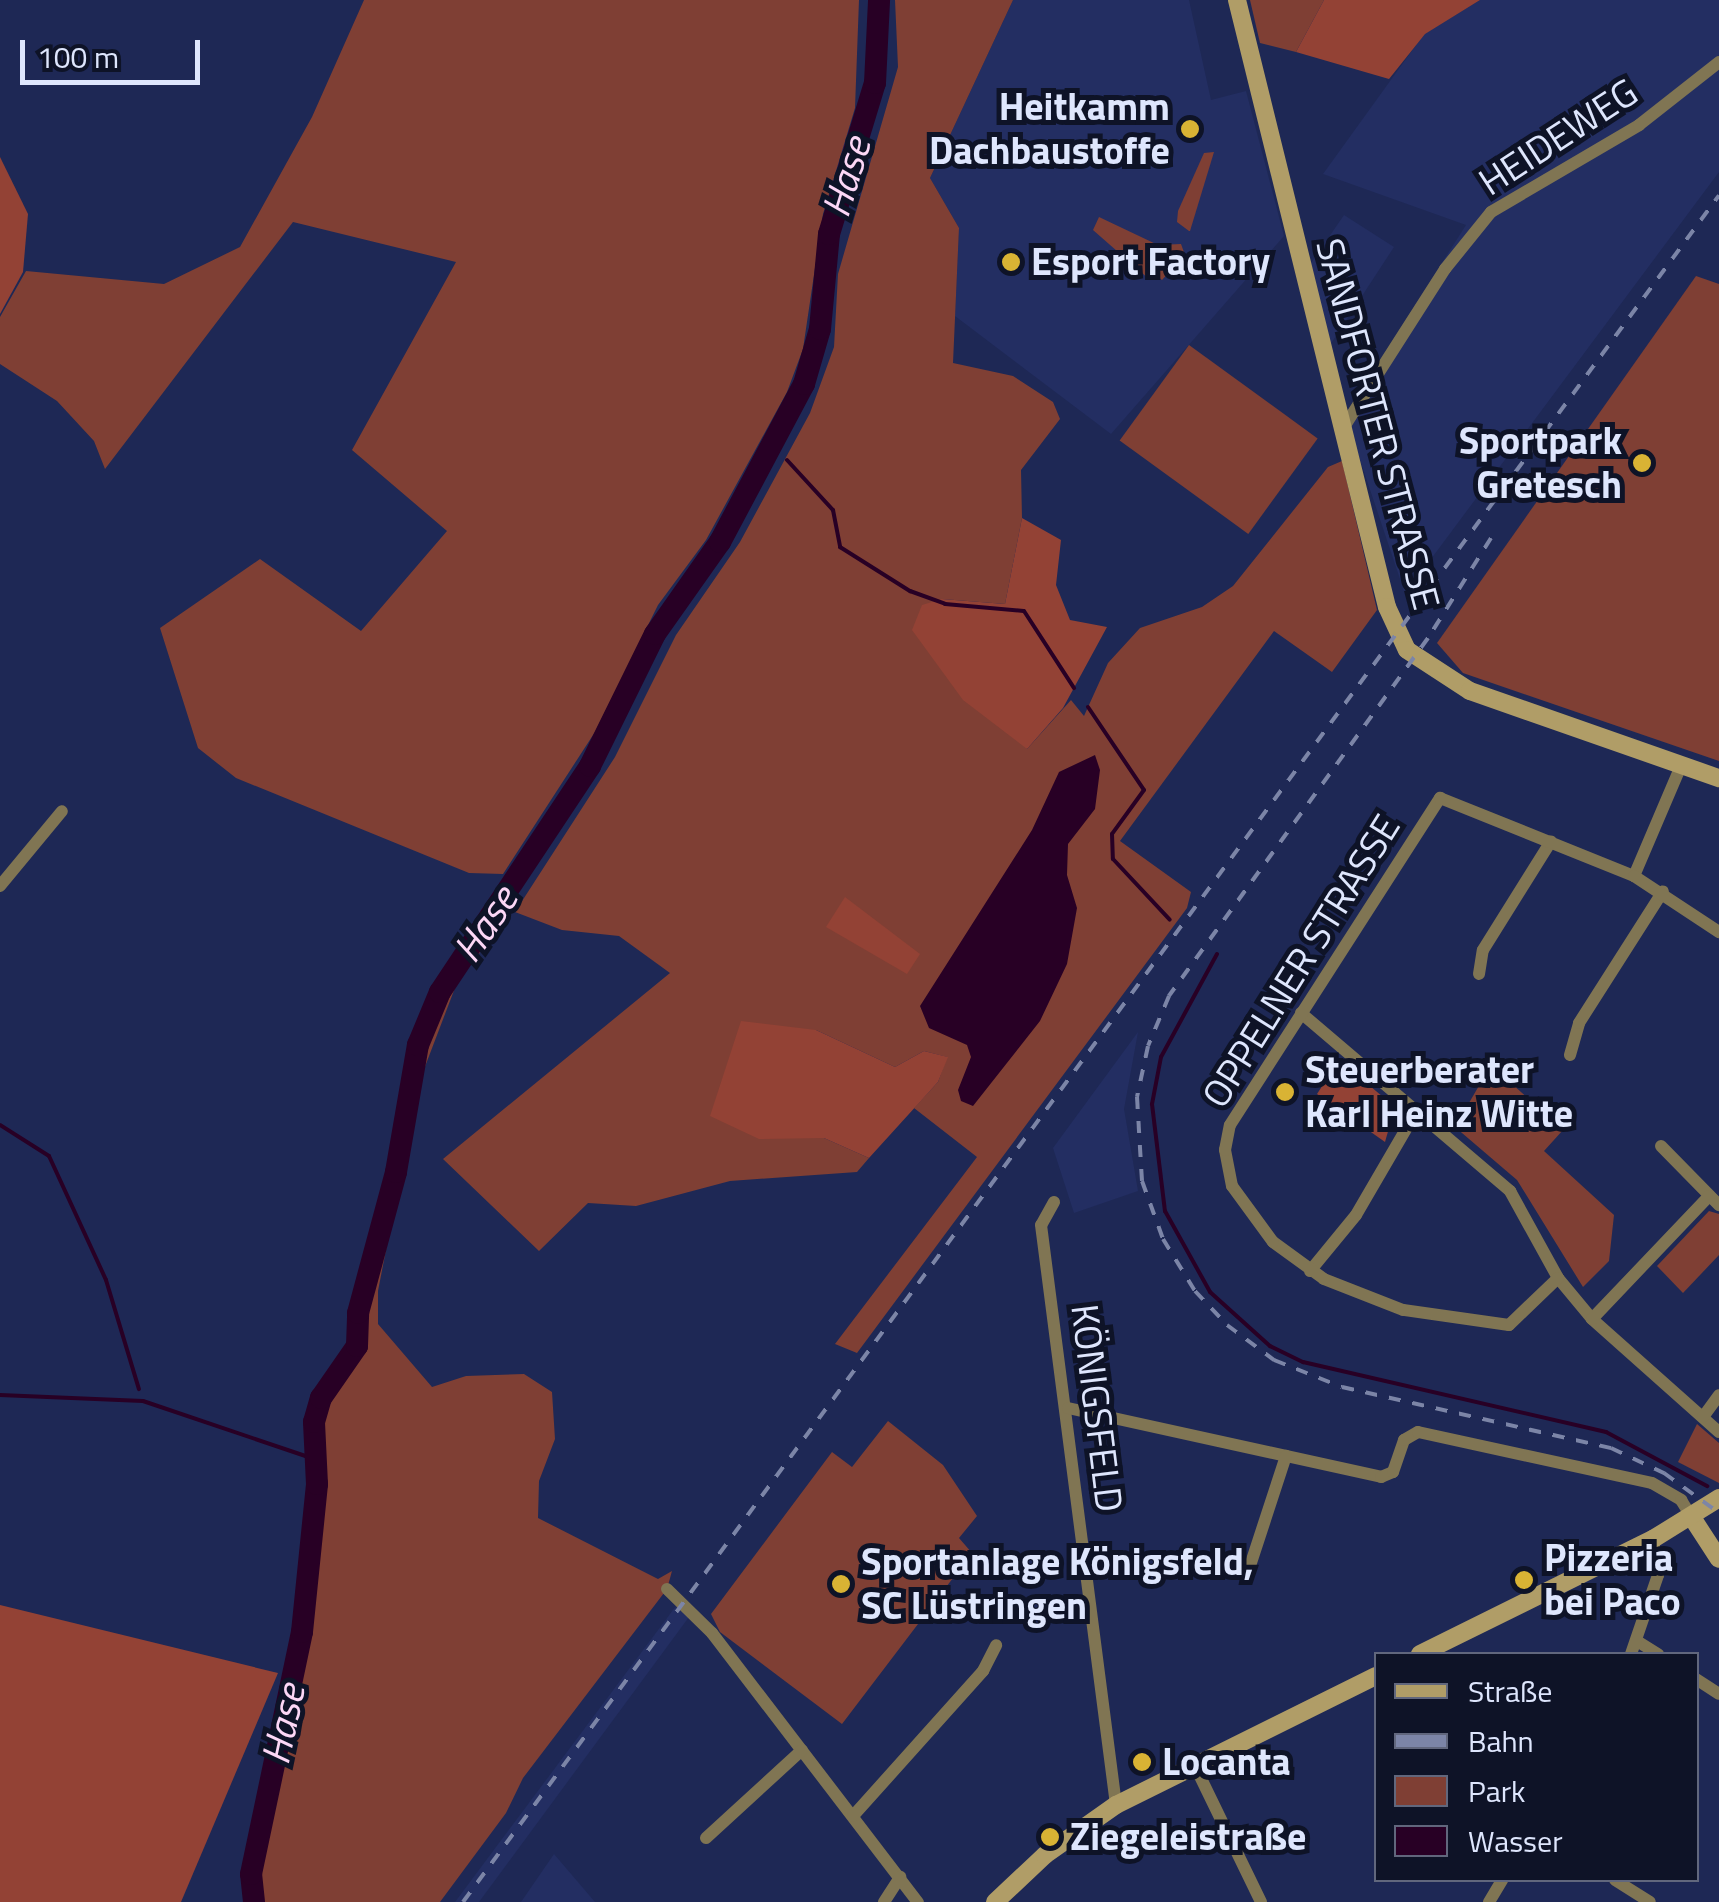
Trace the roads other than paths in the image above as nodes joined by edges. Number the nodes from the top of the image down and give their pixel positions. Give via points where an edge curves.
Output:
1 (1237, 0) edge
2 (1719, 62) edge
3 (1344, 426) junction
4 (1681, 766) junction
5 (1719, 778) edge
6 (62, 811) dead end
7 (1551, 842) junction
8 (1634, 876) junction
9 (0, 886) edge
10 (1663, 891) junction
11 (1719, 932) edge
12 (1479, 974) dead end
13 (1301, 1013) junction
14 (1570, 1055) dead end
15 (1417, 1110) junction
16 (1662, 1146) dead end
17 (1714, 1200) edge
18 (1054, 1202) dead end
19 (1310, 1272) junction
20 (1558, 1278) junction
21 (1592, 1319) junction
22 (1719, 1394) edge
23 (1068, 1408) junction
24 (1703, 1417) junction
25 (1719, 1432) edge
26 (1286, 1456) junction
27 (1719, 1498) edge
28 (1691, 1516) junction
29 (1653, 1539) junction
30 (1719, 1558) edge
31 (1250, 1566) dead end
32 (667, 1589) dead end
33 (996, 1645) dead end
34 (1634, 1648) edge
35 (1424, 1652) edge
36 (1374, 1677) edge
37 (802, 1750) junction
38 (1195, 1766) junction
39 (1116, 1805) junction
40 (853, 1816) junction
41 (706, 1838) dead end
42 (900, 1877) junction
43 (1617, 1882) edge
44 (884, 1902) edge
45 (918, 1902) edge
46 (995, 1902) edge
47 (1261, 1902) edge
48 (1650, 1902) edge

1 - 3 street, SANDFORTER STRASSE
2 - 3 street, HEIDEWEG via 1638,125 1491,212 1445,269
3 - 4 street, SANDFORTER STRASSE via 1387,607 1414,657 1470,691
4 - 5 street, SANDFORTER STRASSE
4 - 8 street
6 - 9 street
7 - 8 street
7 - 12 street via 1484,950
7 - 13 street, OPPELNER STRASSE via 1440,798
8 - 10 street
10 - 11 street
10 - 14 street via 1580,1023
13 - 15 street
13 - 19 street, OPPELNER STRASSE via 1230,1124 1225,1150 1232,1186 1254,1221
15 - 19 street via 1356,1215
15 - 20 street via 1510,1191
16 - 17 street
17 - 21 street
18 - 23 street, KÖNIGSFELD via 1041,1224
19 - 20 street, OPPELNER STRASSE via 1403,1310 1509,1325
20 - 21 street
21 - 24 street
22 - 24 street
23 - 26 street
23 - 39 street, KÖNIGSFELD
24 - 25 street
26 - 28 street via 1381,1477 1393,1472 1404,1440 1418,1432 1652,1483 1680,1500
26 - 31 street
27 - 28 street
28 - 29 street
28 - 30 street
29 - 34 street via 1660,1562
29 - 35 street
32 - 37 street via 712,1633
33 - 40 street via 983,1670
36 - 38 street
37 - 40 street
37 - 41 street
38 - 39 street
38 - 47 street
39 - 46 street via 1045,1855
40 - 42 street
42 - 44 street
42 - 45 street
43 - 48 street

